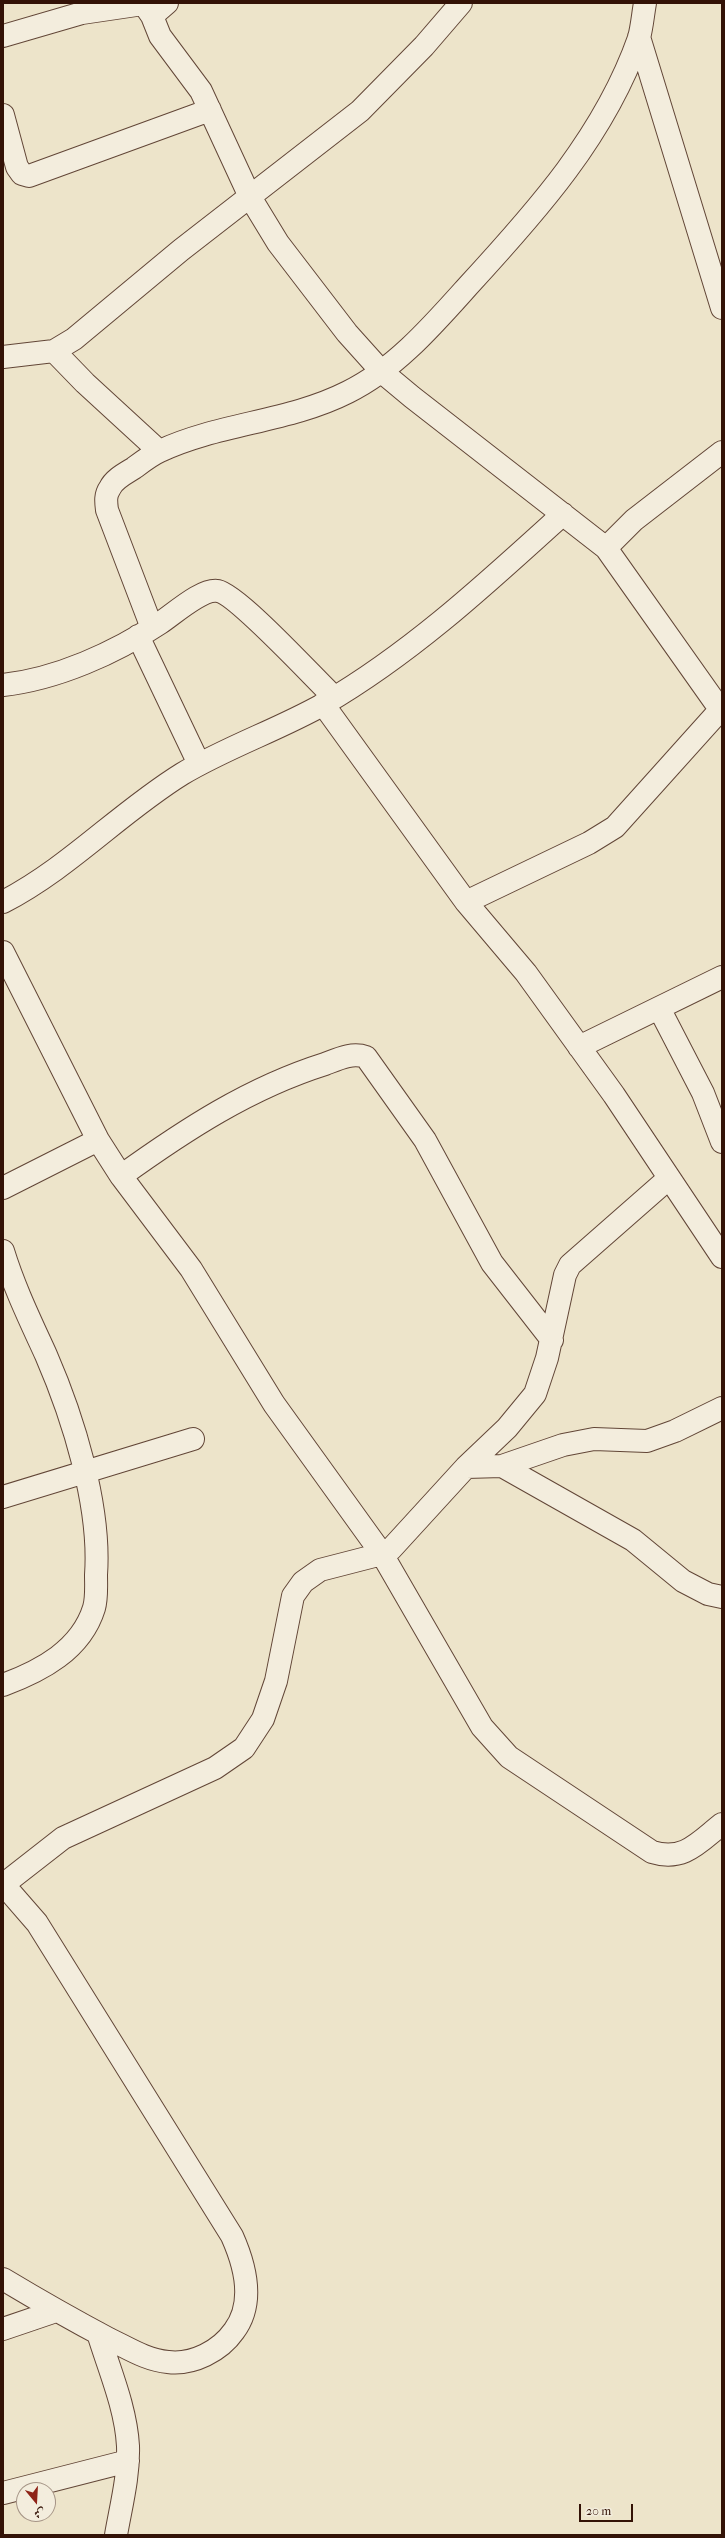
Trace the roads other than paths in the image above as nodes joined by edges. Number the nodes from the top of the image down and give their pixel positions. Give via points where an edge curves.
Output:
1 (461, 3) edge
2 (645, 3) edge
3 (151, 6) edge
4 (3, 36) edge
5 (639, 37) junction
6 (210, 110) junction
7 (3, 115) edge
8 (250, 197) junction
9 (718, 284) edge
10 (722, 308) edge
11 (54, 351) junction
12 (3, 357) edge
13 (382, 372) junction
14 (159, 451) junction
15 (722, 452) edge
16 (563, 514) junction
17 (606, 548) junction
18 (145, 632) junction
19 (3, 685) edge
20 (329, 700) junction
21 (721, 711) edge
22 (199, 764) junction
23 (3, 902) edge
24 (466, 902) junction
25 (3, 952) edge
26 (722, 977) edge
27 (659, 1008) junction
28 (579, 1047) junction
29 (98, 1140) junction
30 (722, 1142) edge
31 (121, 1176) junction
32 (668, 1179) junction
33 (3, 1188) edge
34 (3, 1251) edge
35 (722, 1257) edge
36 (552, 1340) junction
37 (722, 1408) edge
38 (193, 1439) dead end
39 (502, 1466) junction
40 (466, 1467) junction
41 (85, 1471) junction
42 (3, 1497) edge
43 (382, 1554) junction
44 (722, 1597) edge
45 (3, 1685) edge
46 (722, 1824) edge
47 (3, 1884) edge
48 (3, 2279) edge
49 (56, 2311) junction
50 (3, 2329) edge
51 (98, 2333) junction
52 (128, 2461) junction
53 (3, 2493) edge
54 (116, 2535) edge

1 - 8 street via 424,46 360,111
2 - 5 street
3 - 4 street via 82,13
3 - 6 street via 160,36 201,91
5 - 9 street
5 - 13 street via 597,128 548,196 449,307
6 - 7 street via 29,176 22,174 17,167
6 - 8 street
8 - 11 street via 181,250 74,339
8 - 13 street via 278,243 347,333
9 - 10 street
11 - 12 street
11 - 14 street
13 - 14 street via 364,384 324,402 195,438
13 - 16 street
14 - 18 street via 124,473 110,487 106,498 111,524
15 - 17 street via 634,520
16 - 17 street
16 - 20 street via 429,634 371,675
17 - 21 street
18 - 19 street via 66,670 42,678
18 - 20 street via 202,593 219,591 252,615
18 - 22 street
20 - 22 street
20 - 24 street
21 - 24 street via 615,827 589,843
22 - 23 street via 134,806 48,875
24 - 28 street via 526,973
25 - 29 street
26 - 27 street
27 - 28 street
27 - 30 street via 703,1093
28 - 32 street
29 - 31 street
29 - 33 street
31 - 36 street via 233,1102 314,1067 352,1055 366,1057 425,1140 492,1264
31 - 43 street via 191,1269 274,1404
32 - 35 street
32 - 36 street via 570,1265 565,1275
34 - 41 street via 22,1303 60,1391
36 - 40 street via 535,1394 507,1428
37 - 39 street via 675,1431 647,1441 580,1441
38 - 41 street
39 - 40 street
39 - 44 street via 632,1540 683,1581 708,1594
40 - 43 street via 391,1549
41 - 42 street
41 - 45 street via 98,1554 94,1608 81,1633 60,1657 30,1676
43 - 46 street via 482,1727 509,1757 652,1852 665,1856 676,1855 688,1850
43 - 47 street via 320,1570 303,1582 293,1596 276,1681 263,1719 244,1748 215,1768 63,1838
47 - 51 street via 36,1923 219,2214 232,2236 244,2269 247,2287 242,2316 223,2346 200,2357 185,2362 148,2359
48 - 49 street
49 - 50 street
49 - 51 street
51 - 52 street via 124,2416
52 - 53 street
52 - 54 street

